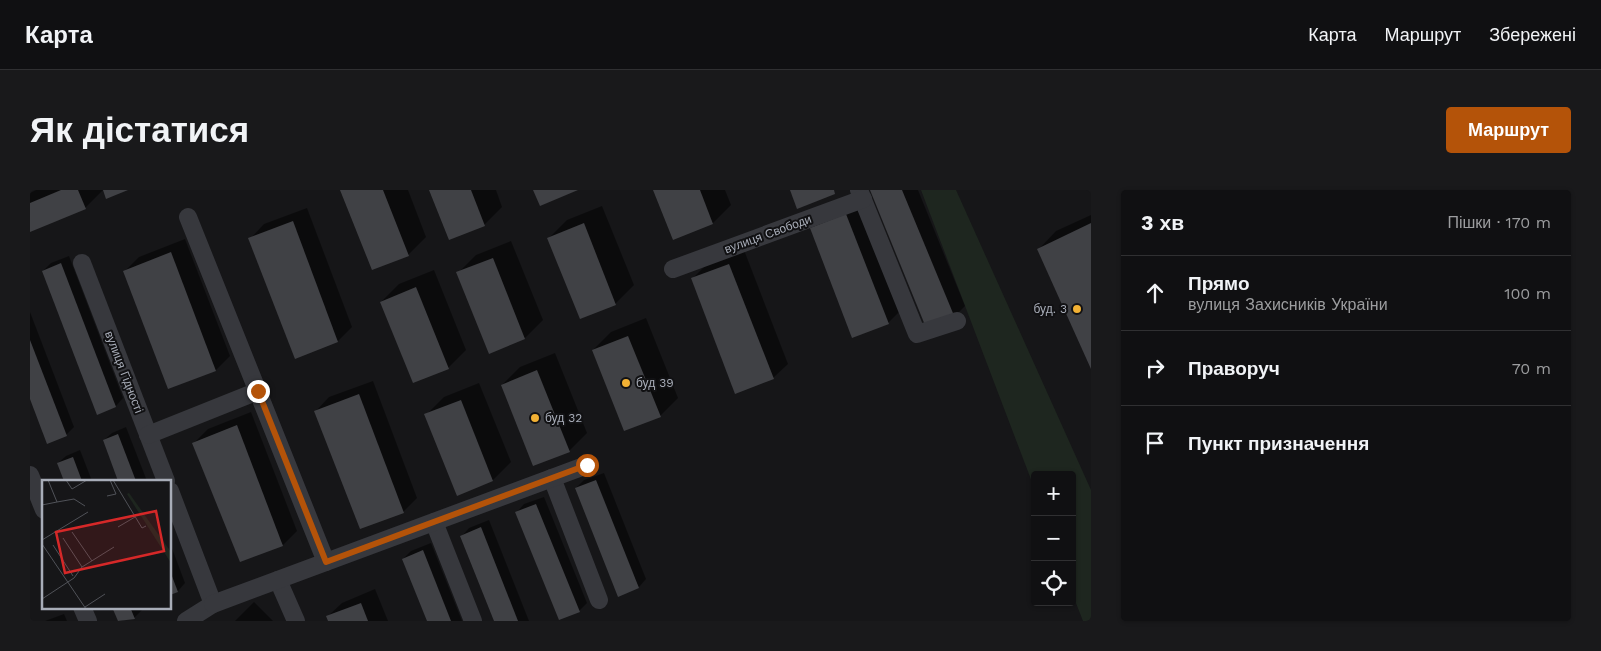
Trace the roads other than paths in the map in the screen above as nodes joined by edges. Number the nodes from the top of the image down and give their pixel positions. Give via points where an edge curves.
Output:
1 (861, 195) edge
2 (188, 217) dead end
3 (82, 263) dead end
4 (673, 269) dead end
5 (957, 321) dead end
6 (258, 391) junction
7 (148, 434) junction
8 (587, 465) dead end
9 (30, 475) edge
10 (552, 478) junction
11 (166, 480) edge
12 (171, 494) edge
13 (42, 505) edge
14 (434, 522) junction
15 (326, 562) junction
16 (278, 580) junction
17 (598, 600) dead end
18 (213, 604) junction
19 (82, 608) edge
20 (88, 621) edge
21 (186, 621) edge
22 (296, 621) edge
23 (474, 621) edge

1 - 4 street, вулиця Свободи
1 - 5 street via 917,334
2 - 6 street
3 - 7 street, вулиця Гідності
6 - 7 street
6 - 15 street
7 - 11 street, вулиця Гідності
8 - 10 street
9 - 13 street
10 - 14 street
10 - 17 street
12 - 18 street
14 - 15 street
14 - 23 street
15 - 16 street
16 - 18 street
16 - 22 street
18 - 21 street
19 - 20 street

